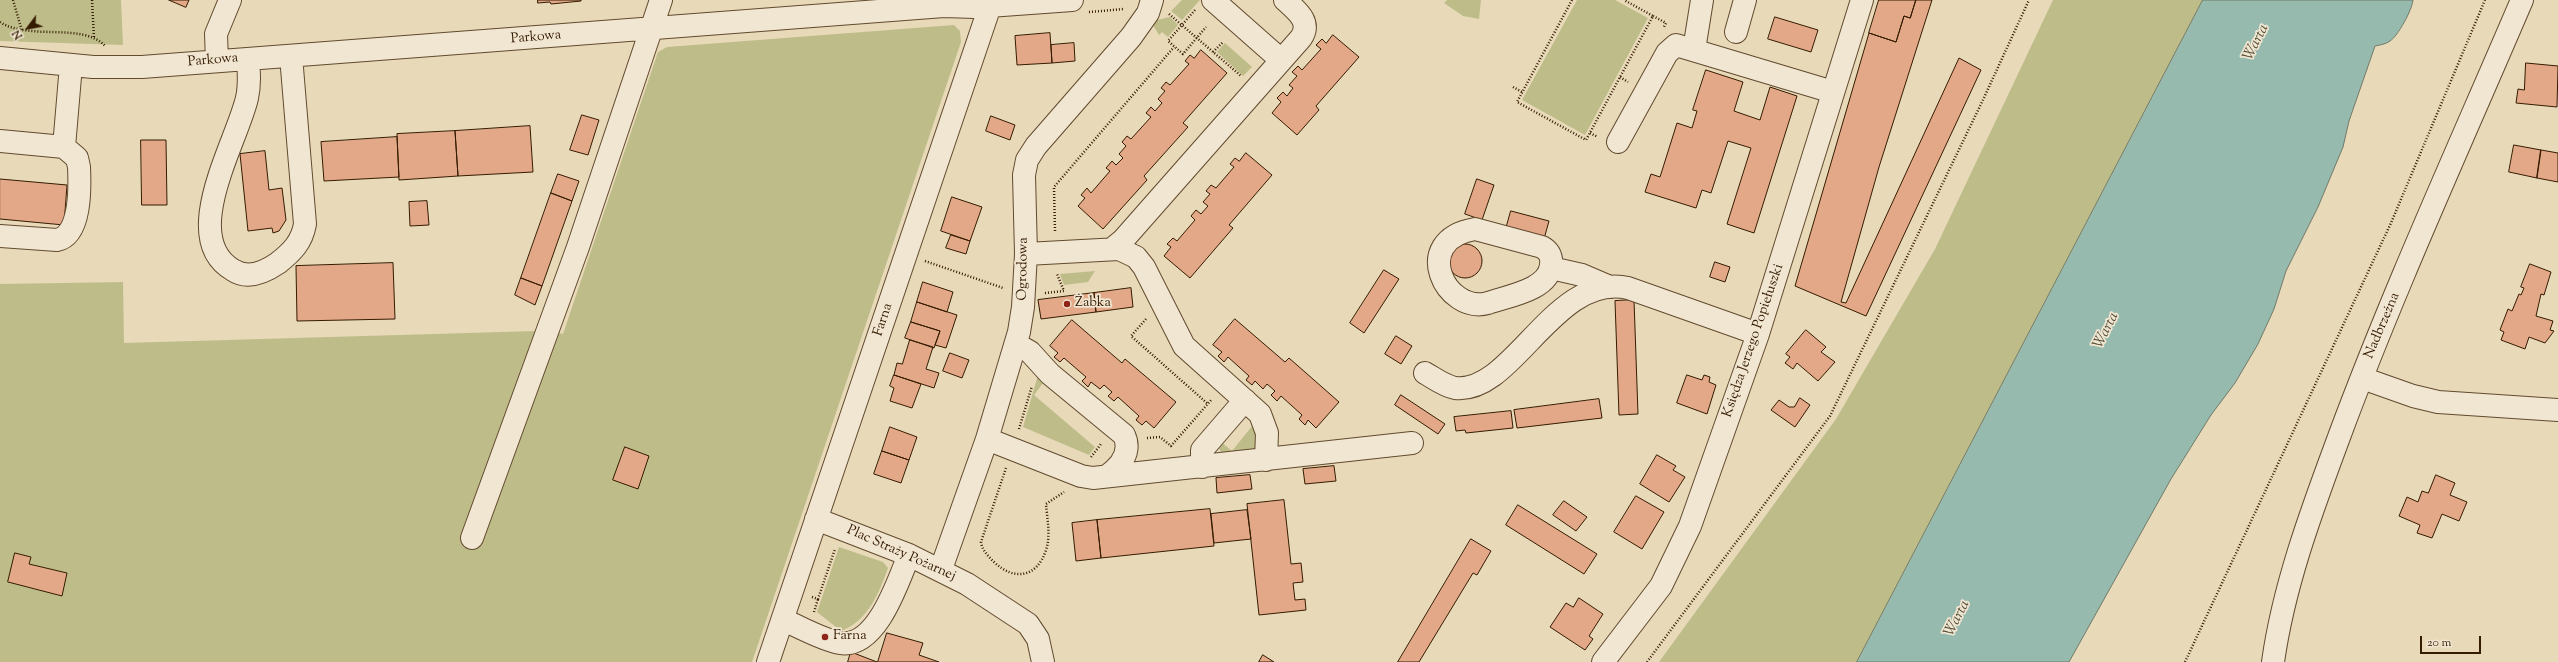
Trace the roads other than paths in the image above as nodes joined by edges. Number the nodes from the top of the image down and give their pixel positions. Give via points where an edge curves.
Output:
1 (230, 0) edge
2 (661, 0) edge
3 (1072, 0) edge
4 (1285, 0) edge
5 (1702, 0) edge
6 (1745, 0) edge
7 (1862, 0) edge
8 (2522, 0) edge
9 (1206, 2) edge
10 (991, 3) edge
11 (1159, 7) edge
12 (652, 28) junction
13 (1736, 32) dead end
14 (1694, 50) junction
15 (291, 56) junction
16 (0, 58) edge
17 (248, 59) junction
18 (1282, 60) junction
19 (217, 61) junction
20 (71, 65) junction
21 (1833, 92) junction
22 (1609, 140) road end
23 (0, 141) edge
24 (64, 147) junction
25 (0, 236) edge
26 (1112, 249) junction
27 (1026, 254) junction
28 (1551, 268) junction
29 (1610, 287) junction
30 (1758, 334) junction
31 (1016, 344) junction
32 (1425, 373) dead end
33 (2362, 378) junction
34 (1245, 400) junction
35 (2558, 410) edge
36 (987, 438) junction
37 (1412, 443) dead end
38 (1266, 460) junction
39 (1202, 467) junction
40 (1107, 476) junction
41 (816, 519) junction
42 (472, 538) dead end
43 (909, 555) junction
44 (940, 569) junction
45 (783, 620) junction
46 (768, 662) edge
47 (1043, 662) edge
48 (1603, 662) edge
49 (2273, 662) edge

1 - 19 street via 216,34
2 - 12 street
3 - 10 street, Parkowa
4 - 18 street via 1299,12 1305,27 1300,38
5 - 14 street
6 - 13 street
7 - 21 street, Księdza Jerzego Popiełuszki
8 - 33 street, Nadbrzeżna
9 - 18 street
10 - 12 street, Parkowa
10 - 41 street, Farna
11 - 27 street, Ogrodowa via 1148,13 1131,37 1036,146 1027,160 1024,175
12 - 15 street, Parkowa
12 - 42 street via 578,247
14 - 21 street
14 - 22 street via 1679,45 1669,50
15 - 17 street, Parkowa
15 - 17 street via 305,224 303,235 293,251 273,266 254,275 244,275 227,267 219,258 210,235 210,222 221,173 247,98
16 - 20 street, Parkowa
17 - 19 street, Parkowa
18 - 26 street via 1123,240
19 - 20 street, Parkowa via 136,68
20 - 24 street
21 - 30 street, Księdza Jerzego Popiełuszki
23 - 24 street
24 - 25 street via 76,158 79,168 73,229 63,239 57,240
26 - 27 street
26 - 34 street via 1125,250 1141,262 1184,346
27 - 31 street, Ogrodowa via 1024,307
28 - 28 street via 1550,255 1542,247 1474,229 1460,232 1447,241 1439,251 1438,258 1440,272 1454,295 1465,303 1476,305 1539,285 1548,276
28 - 29 street via 1582,275
29 - 30 street via 1628,288
29 - 32 street via 1590,292 1568,305 1481,384 1456,388
30 - 48 street, Księdza Jerzego Popiełuszki via 1690,526 1661,586
31 - 36 street, Ogrodowa
31 - 40 street via 1030,352 1050,374 1124,435 1127,447 1125,455 1117,468
33 - 35 street via 2438,402
33 - 49 street, Nadbrzeżna via 2299,550
34 - 38 street via 1260,414 1266,426
34 - 39 street via 1202,450
36 - 40 street via 1081,476
36 - 44 street, Ogrodowa
37 - 38 street
38 - 39 street
39 - 40 street
41 - 43 street, Plac Straży Pożarnej
41 - 45 street, Farna
43 - 44 street, Plac Straży Pożarnej
43 - 45 street via 882,616 858,639 841,643
44 - 47 street, Plac Straży Pożarnej via 1028,624 1038,639
45 - 46 street, Farna

